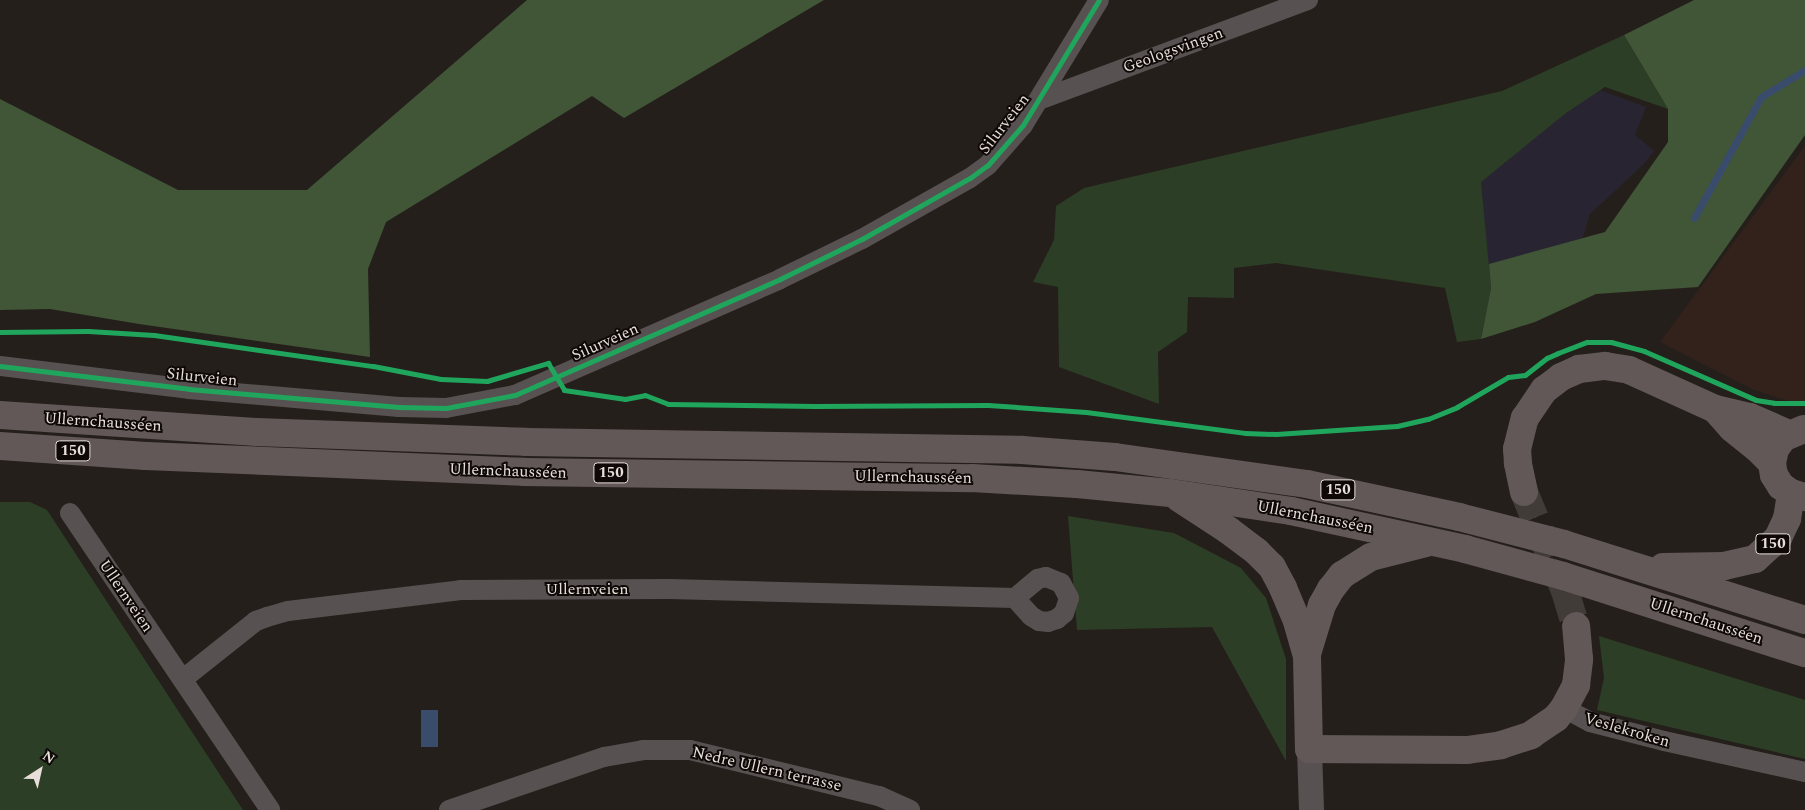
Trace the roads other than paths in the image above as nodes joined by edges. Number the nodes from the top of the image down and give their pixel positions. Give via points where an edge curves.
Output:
1 (1099, 0) edge
2 (1308, 0) edge
3 (1039, 100) junction
4 (0, 366) edge
5 (1715, 409) junction
6 (0, 416) edge
7 (1797, 431) edge
8 (0, 446) edge
9 (146, 456) junction
10 (0, 462) edge
11 (1772, 463) junction
12 (1524, 492) tunnel mouth
13 (1172, 493) junction
14 (1798, 495) edge
15 (70, 513) dead end
16 (1433, 541) junction
17 (1639, 567) junction
18 (1015, 598) dead end
19 (1805, 620) edge
20 (1576, 626) tunnel mouth
21 (1805, 653) edge
22 (1306, 656) junction
23 (183, 679) junction
24 (1564, 708) junction
25 (1310, 749) junction
26 (1805, 772) edge
27 (270, 810) edge
28 (450, 810) edge
29 (910, 810) edge
30 (1311, 810) edge

1 - 3 street, Silurveien
2 - 3 street, Geologsvingen
3 - 4 street, Silurveien via 1023,125 988,165 905,216 780,279 542,384 500,399 446,408 379,405 189,389
5 - 7 highway
5 - 11 highway
5 - 12 highway via 1629,370 1595,366 1570,373 1553,383 1537,399 1520,430 1517,449
6 - 17 highway, Ullernchausséen / 150 via 257,432 516,441 1069,452 1171,463 1307,484 1468,519
7 - 11 highway via 1778,443
8 - 9 highway, Ullernchausséen / 150
9 - 10 highway
9 - 13 highway, Ullernchausséen / 150 via 524,472 972,478
11 - 14 highway via 1774,475 1781,486
13 - 16 highway, Ullernchausséen / 150 via 1291,511
13 - 22 highway, 150 via 1244,542 1272,567 1296,618
14 - 17 highway, 150 via 1780,534 1771,547 1755,559 1724,566
15 - 23 street, Ullernveien
16 - 21 highway, Ullernchausséen / 150 via 1563,576
16 - 22 highway, 150 via 1371,557 1342,575 1322,605
17 - 19 highway, Ullernchausséen / 150
18 - 23 street, Ullernveien via 670,589 461,590 288,611 267,617 256,621
20 - 24 highway via 1579,673
22 - 25 highway, 150
23 - 27 street, Ullernveien
24 - 25 highway, Veslekroken via 1531,736 1484,749 1432,752
24 - 26 street, Veslekroken via 1590,722
25 - 30 street
28 - 29 street, Nedre Ullern terrasse via 604,757 643,750 690,750 879,796

